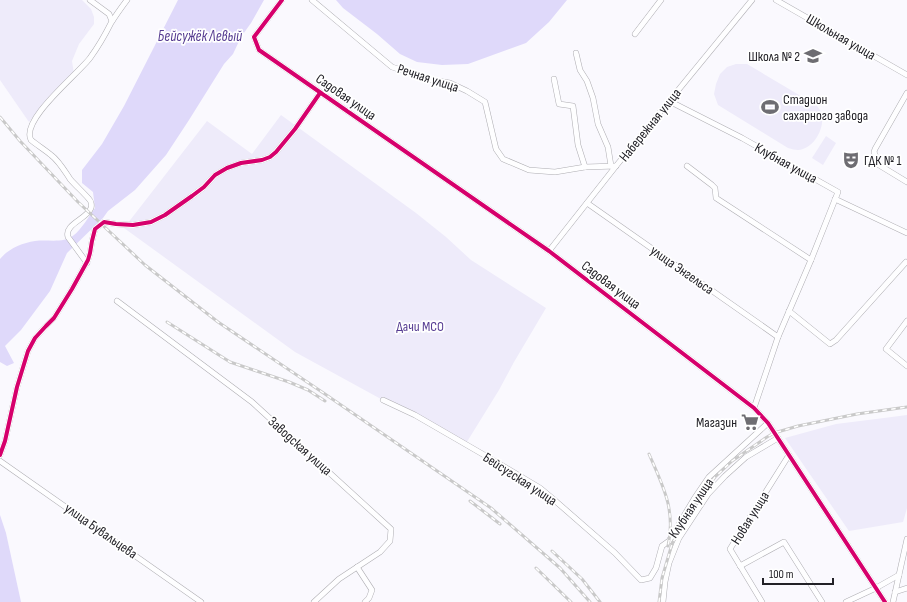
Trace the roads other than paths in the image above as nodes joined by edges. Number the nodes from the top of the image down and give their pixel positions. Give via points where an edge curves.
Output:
1 (90, 0) edge
2 (127, 0) edge
3 (282, 0) edge
4 (312, 0) edge
5 (661, 0) edge
6 (752, 0) edge
7 (776, 0) edge
8 (112, 21) junction
9 (635, 34) dead end
10 (576, 53) dead end
11 (907, 75) edge
12 (554, 79) dead end
13 (320, 92) junction
14 (907, 93) edge
15 (669, 102) junction
16 (613, 166) junction
17 (687, 166) dead end
18 (585, 167) junction
19 (907, 182) edge
20 (835, 199) junction
21 (587, 203) junction
22 (907, 233) edge
23 (549, 251) junction
24 (811, 260) junction
25 (87, 262) junction
26 (906, 262) dead end
27 (118, 302) dead end
28 (789, 310) junction
29 (907, 321) edge
30 (778, 337) junction
31 (907, 366) edge
32 (383, 400) dead end
33 (754, 408) junction
34 (768, 423) junction
35 (778, 438) junction
36 (0, 455) edge
37 (789, 455) junction
38 (0, 461) edge
39 (907, 539) edge
40 (740, 566) junction
41 (357, 567) junction
42 (899, 575) junction
43 (641, 580) joint
44 (876, 588) junction
45 (907, 588) edge
46 (895, 592) junction
47 (201, 602) edge
48 (314, 602) edge
49 (365, 602) edge
50 (663, 602) edge
51 (762, 602) edge
52 (822, 602) edge
53 (846, 602) edge
54 (885, 602) edge
55 (893, 602) edge

1 - 8 street via 109,14
2 - 8 street
3 - 13 street, Садовая улица via 254,37 259,50
4 - 18 street, Речная улица via 392,67 450,83 485,102 496,148 503,160 529,170 555,172
5 - 9 street
6 - 15 street, Набережная улица
7 - 11 street, Школьная улица
8 - 25 street via 83,67 46,103 29,134 31,140 58,161 90,201 90,209 72,225 67,235
10 - 16 street via 580,70 587,80 598,124
12 - 18 street via 559,104 573,106 578,145
13 - 23 street, Садовая улица
13 - 25 street via 295,130 270,157 227,168 215,175 192,196 151,222 121,225 104,222 95,229
14 - 19 street via 874,152 879,165
15 - 16 street, Набережная улица
15 - 20 street, Клубная улица via 742,138 838,192
16 - 18 street, Речная улица
16 - 21 street, Набережная улица
17 - 24 street via 712,184 716,198
20 - 22 street
20 - 24 street
21 - 23 street, Набережная улица
21 - 30 street, улица Энгельса
23 - 33 street, Садовая улица
24 - 28 street
25 - 36 street via 63,305 35,338 28,351
26 - 28 street via 830,344
27 - 41 street, Заводская улица via 252,402 392,529 390,540 380,552
28 - 30 street
29 - 31 street via 886,349
30 - 33 street
32 - 43 street, Бейсугская улица via 415,415 540,488 615,553
33 - 34 street, Садовая улица
34 - 35 street, Садовая улица
34 - 43 street, Клубная улица via 709,477 669,541 662,546 656,568 650,578
35 - 37 street, Садовая улица
35 - 50 street via 746,457 708,494 679,538 669,563
37 - 40 street, Новая улица via 730,549
37 - 44 street, Садовая улица
38 - 47 street, улица Бувальцева
39 - 42 street
40 - 51 street, Новая улица
40 - 52 street via 784,542
41 - 48 street, Заводская улица via 339,578
41 - 49 street via 372,590
42 - 44 street
42 - 46 street
44 - 53 street
44 - 54 street, Садовая улица
45 - 46 street
46 - 55 street

